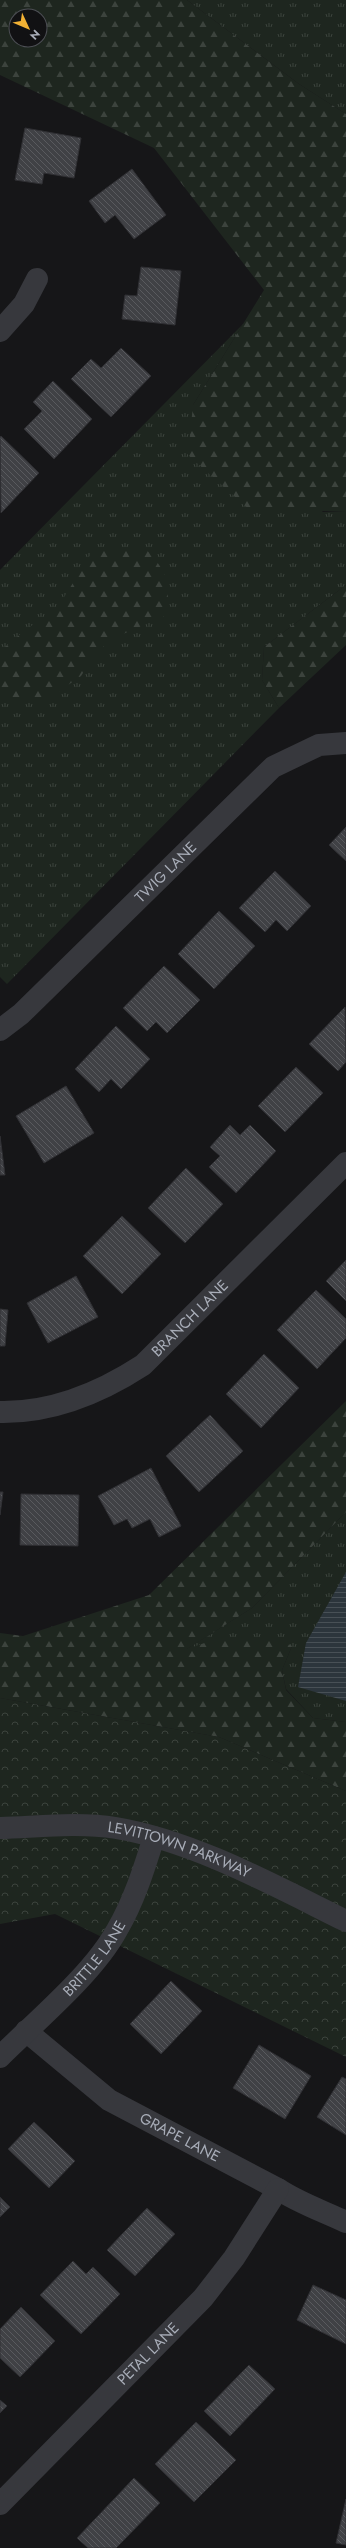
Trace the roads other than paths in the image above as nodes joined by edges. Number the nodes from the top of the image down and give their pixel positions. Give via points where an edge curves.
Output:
1 (37, 279) dead end
2 (0, 331) edge
3 (346, 743) edge
4 (0, 1030) edge
5 (346, 1163) edge
6 (0, 1412) edge
7 (0, 1828) edge
8 (154, 1837) junction
9 (346, 1921) edge
10 (26, 2031) junction
11 (0, 2058) edge
12 (278, 2189) junction
13 (346, 2222) edge
14 (0, 2504) edge

1 - 2 street via 24,304
3 - 4 street, TWIG LANE via 319,745 273,767 21,1014
5 - 6 street, BRANCH LANE via 144,1365 113,1385 73,1402 19,1412
7 - 8 street, LEVITTOWN PARKWAY via 115,1828
8 - 9 street, LEVITTOWN PARKWAY via 240,1868
8 - 10 street, BRITTLE LANE via 133,1899 117,1931 96,1961
10 - 11 street, BRITTLE LANE
10 - 12 street, GRAPE LANE via 109,2100
12 - 13 street, GRAPE LANE via 295,2201 320,2209
12 - 14 street, PETAL LANE via 234,2258 203,2298

